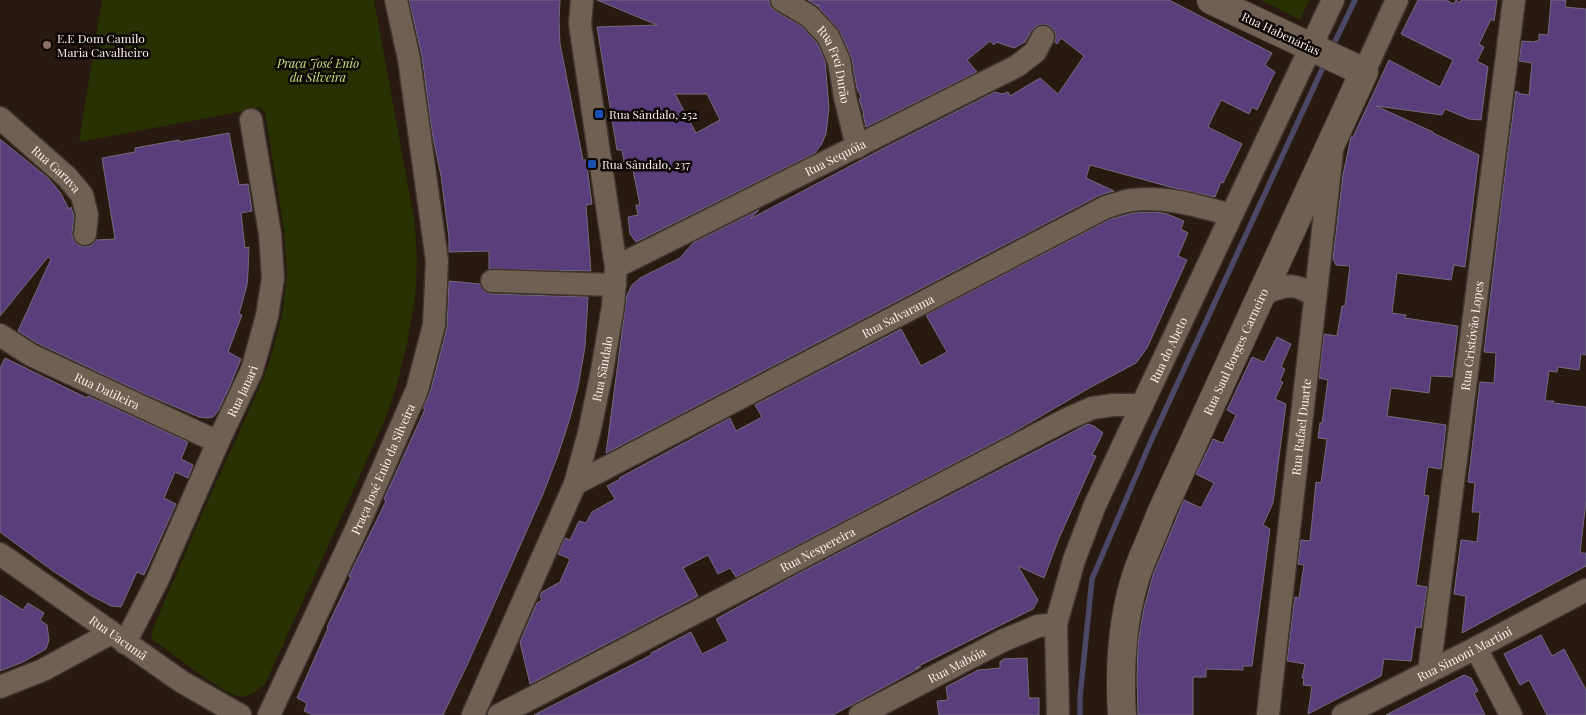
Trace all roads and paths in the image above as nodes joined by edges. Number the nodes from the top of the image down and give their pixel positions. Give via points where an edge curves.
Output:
1 (396, 0) edge
2 (582, 0) edge
3 (782, 0) edge
4 (1334, 0) edge
5 (1397, 0) edge
6 (1514, 0) edge
7 (1215, 1) edge
8 (1043, 37) dead end
9 (1316, 49) junction
10 (1358, 69) junction
11 (0, 118) edge
12 (251, 120) dead end
13 (1334, 138) junction
14 (857, 147) junction
15 (1231, 214) junction
16 (86, 234) dead end
17 (616, 276) junction
18 (492, 281) dead end
19 (1261, 294) junction
20 (1315, 296) junction
21 (0, 334) edge
22 (1142, 405) junction
23 (218, 442) junction
24 (575, 484) junction
25 (0, 554) edge
26 (1586, 590) edge
27 (1056, 624) junction
28 (118, 638) junction
29 (1476, 648) junction
30 (1429, 672) junction
31 (0, 687) edge
32 (240, 715) edge
33 (269, 715) edge
34 (473, 715) edge
35 (499, 715) edge
36 (860, 715) edge
37 (1058, 715) edge
38 (1122, 715) edge
39 (1268, 715) edge
40 (1343, 715) edge
41 (1510, 715) edge

1 - 33 street, Praça José Enio da Silveira via 409,59 437,261 434,325 417,390 356,530
2 - 17 street, Rua Sãndalo via 580,24
3 - 14 street, Rua Frei Durão via 810,16 828,36 839,61
4 - 9 street, Rua do Abeto
5 - 10 street, Rua Saul Borges Carneiro
6 - 30 street, Rua Cristóvão Lopes
7 - 9 street, Rua Habenárias
8 - 14 street, Rua Sequóia via 1035,52 1018,66
9 - 10 street, Rua Habenárias
9 - 15 street, Rua do Abeto
10 - 13 street, Rua Saul Borges Carneiro
11 - 16 street, Rua Garuva via 67,176 82,195 87,215
12 - 23 street, Rua Janari via 270,234 273,278 267,316 252,370
13 - 19 street, Rua Saul Borges Carneiro
13 - 20 street, Rua Rafael Duarte
14 - 17 street, Rua Sequóia
15 - 22 street, Rua do Abeto
15 - 24 street, Rua Salvarama via 1187,202 1156,200 1132,200 1106,207
17 - 18 street
17 - 24 street, Rua Sãndalo via 589,433
19 - 20 street via 1290,285
19 - 38 street, Rua Saul Borges Carneiro via 1161,513 1138,571 1128,607 1121,658
20 - 39 street, Rua Rafael Duarte
21 - 23 street, Rua Datileira via 39,360
22 - 27 street, Rua do Abeto via 1095,505 1074,560
22 - 35 street, Rua Nespereira via 1092,408 1067,418
23 - 28 street, Rua Janari via 157,581
24 - 34 street, Rua Sãndalo
25 - 28 street, Rua Uacumã
26 - 29 street, Rua Simoni Martini
27 - 36 street, Rua Mabóia via 1038,626 1002,641
27 - 37 street, Rua do Abeto
28 - 31 street
28 - 32 street, Rua Uacumã via 182,682
29 - 30 street, Rua Simoni Martini
29 - 41 street
30 - 40 street, Rua Simoni Martini

